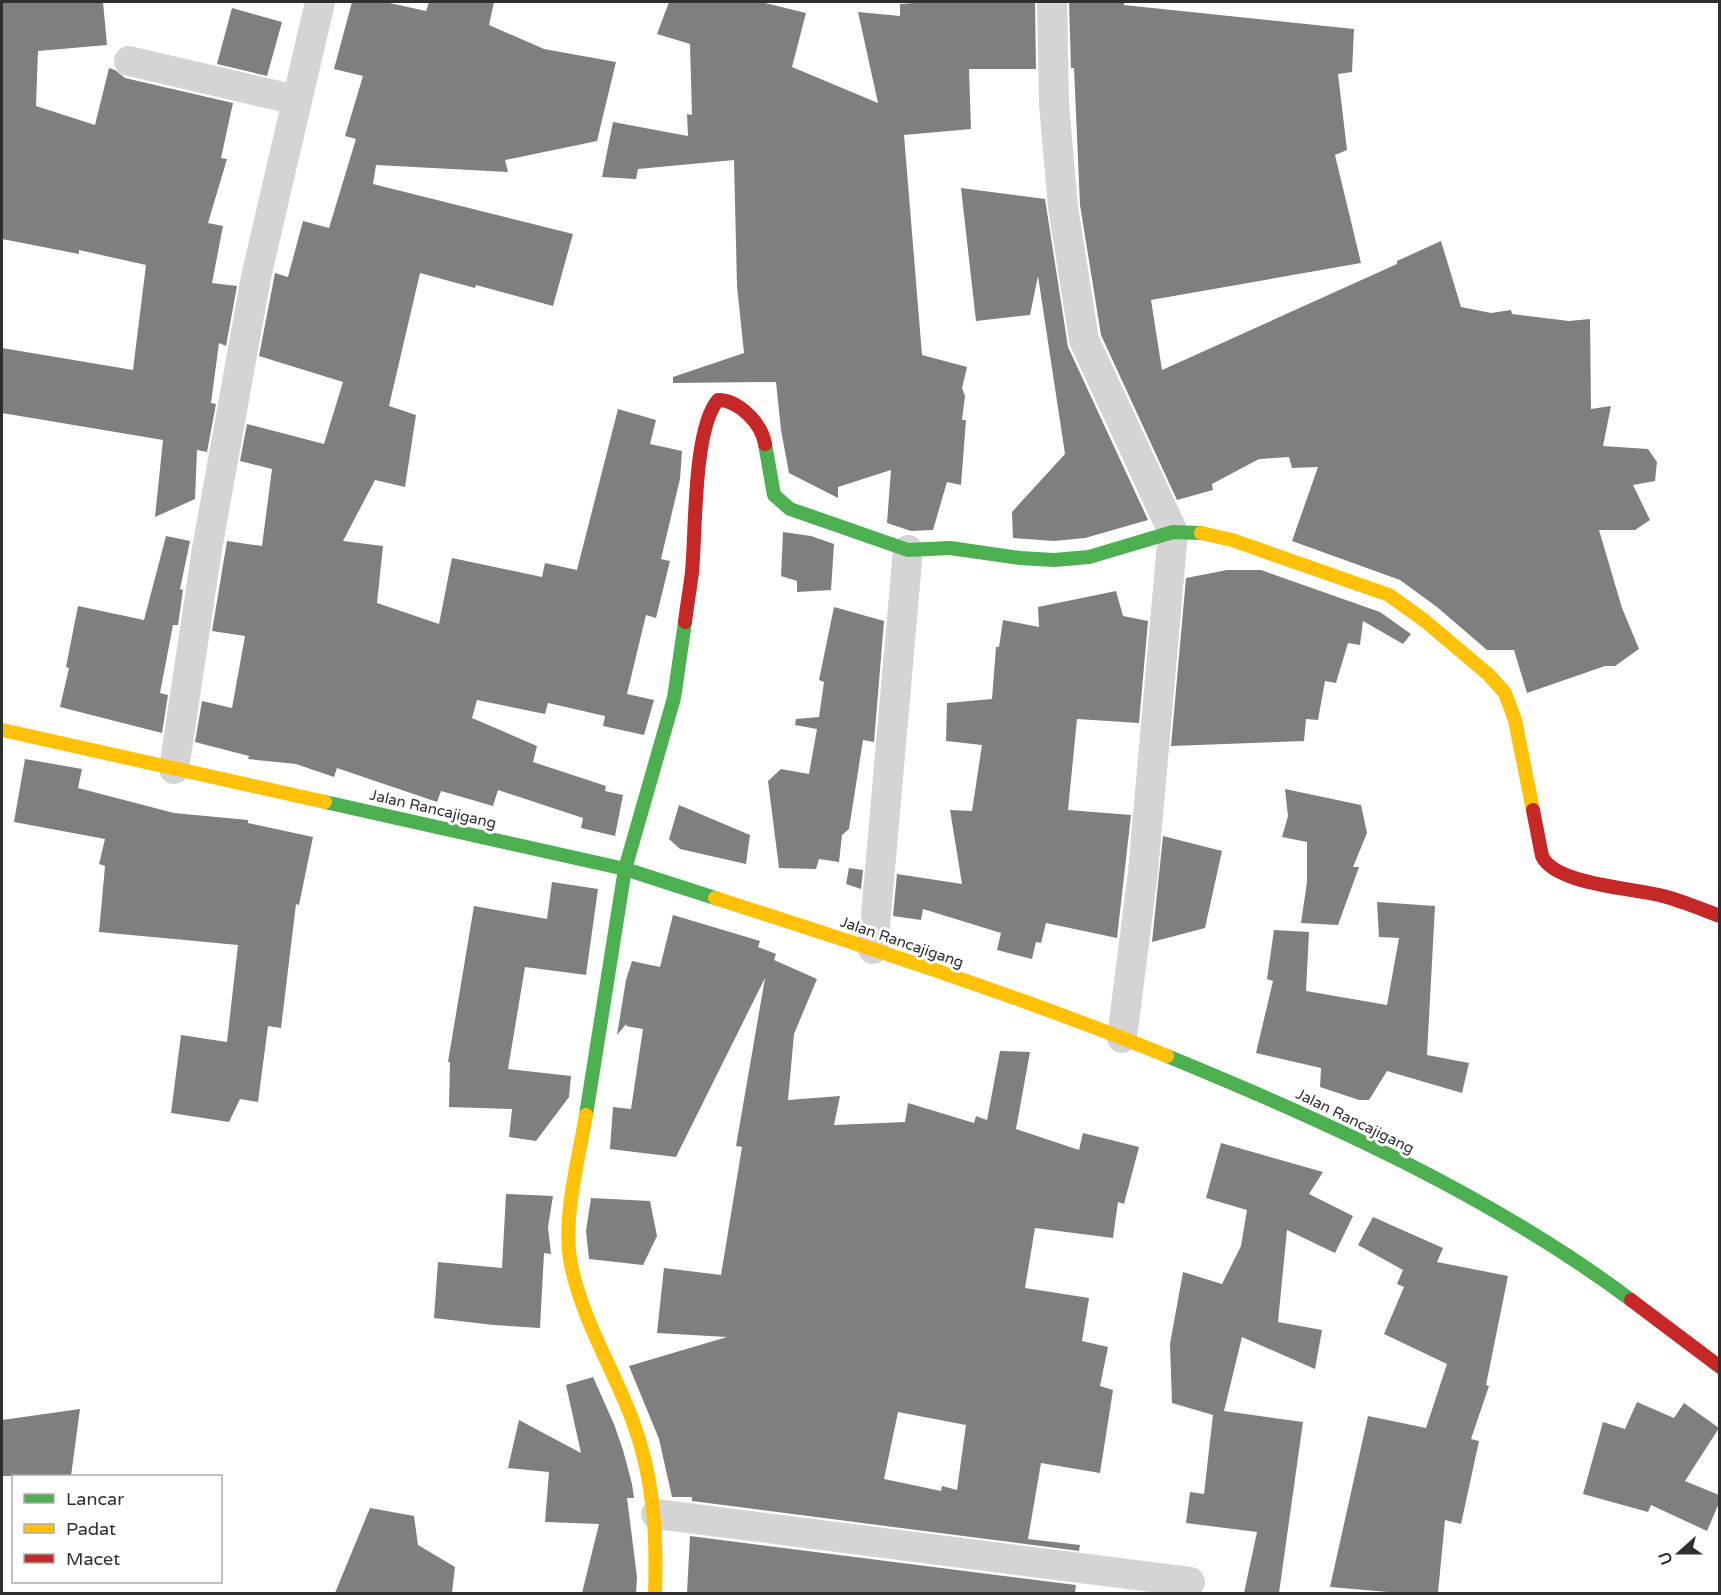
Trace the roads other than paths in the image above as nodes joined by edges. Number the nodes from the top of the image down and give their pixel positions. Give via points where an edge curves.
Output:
1 (320, 2) edge
2 (1052, 2) edge
3 (129, 61) dead end
4 (296, 100) junction
5 (1173, 532) junction
6 (908, 550) junction
7 (2, 729) edge
8 (174, 769) junction
9 (624, 869) junction
10 (1719, 916) edge
11 (873, 949) junction
12 (1122, 1038) junction
13 (1719, 1367) edge
14 (656, 1514) junction
15 (1190, 1582) dead end
16 (655, 1593) edge

1 - 4 street
2 - 5 street via 1054,104 1063,207 1084,340
3 - 4 street
4 - 8 street via 254,288 207,549
5 - 6 street via 1089,557 1054,560 950,548
5 - 10 street via 1232,540 1371,587 1406,606 1506,693 1542,856 1548,865 1585,881 1662,895
5 - 12 street via 1143,872
6 - 9 street via 779,501 774,495 758,425 726,400 718,400 707,418 700,449 692,572 674,698
6 - 11 street
7 - 8 street, Jalan Rancajigang
8 - 9 street, Jalan Rancajigang
9 - 11 street, Jalan Rancajigang
9 - 14 street via 567,1230 567,1251 577,1289 642,1445
11 - 12 street, Jalan Rancajigang
12 - 13 street, Jalan Rancajigang via 1268,1097 1444,1184 1551,1245
14 - 15 street
14 - 16 street

